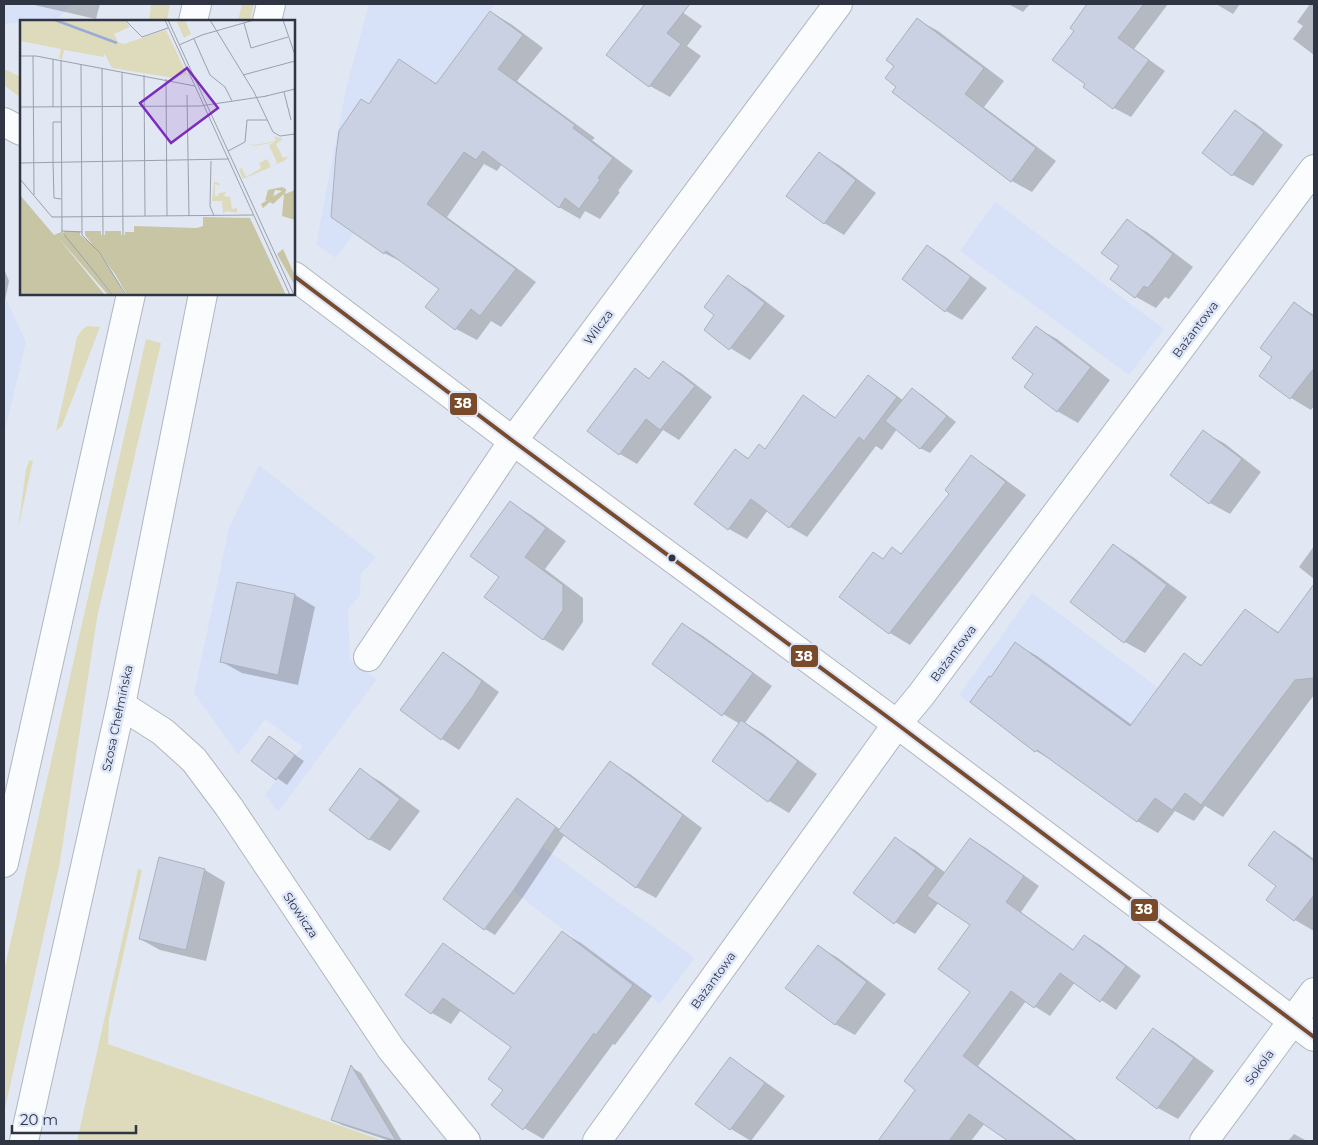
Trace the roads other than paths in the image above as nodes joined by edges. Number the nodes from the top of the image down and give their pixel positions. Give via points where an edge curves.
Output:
1 (197, 4) edge
2 (271, 4) edge
3 (838, 4) edge
4 (193, 20) edge
5 (267, 20) edge
6 (4, 122) edge
7 (20, 130) edge
8 (1314, 169) edge
9 (295, 277) edge
10 (132, 295) edge
11 (202, 295) edge
12 (513, 441) junction
13 (368, 657) dead end
14 (121, 705) junction
15 (897, 724) junction
16 (4, 863) edge
17 (1314, 992) edge
18 (1292, 1021) junction
19 (1314, 1037) edge
20 (24, 1141) edge
21 (466, 1141) edge
22 (597, 1141) edge
23 (1204, 1141) edge

1 - 4 street
2 - 5 street
3 - 12 street, Wilcza
6 - 7 street
8 - 15 street, Bażantowa
9 - 12 street
10 - 16 street
11 - 14 street, Szosa Chełmińska
12 - 13 street, Wilcza
12 - 15 street
14 - 20 street, Szosa Chełmińska
14 - 21 street, Słowicza via 164,732 194,760 391,1049
15 - 18 street
15 - 22 street, Bażantowa
17 - 18 street, Sokola
18 - 19 street
18 - 23 street, Sokola

